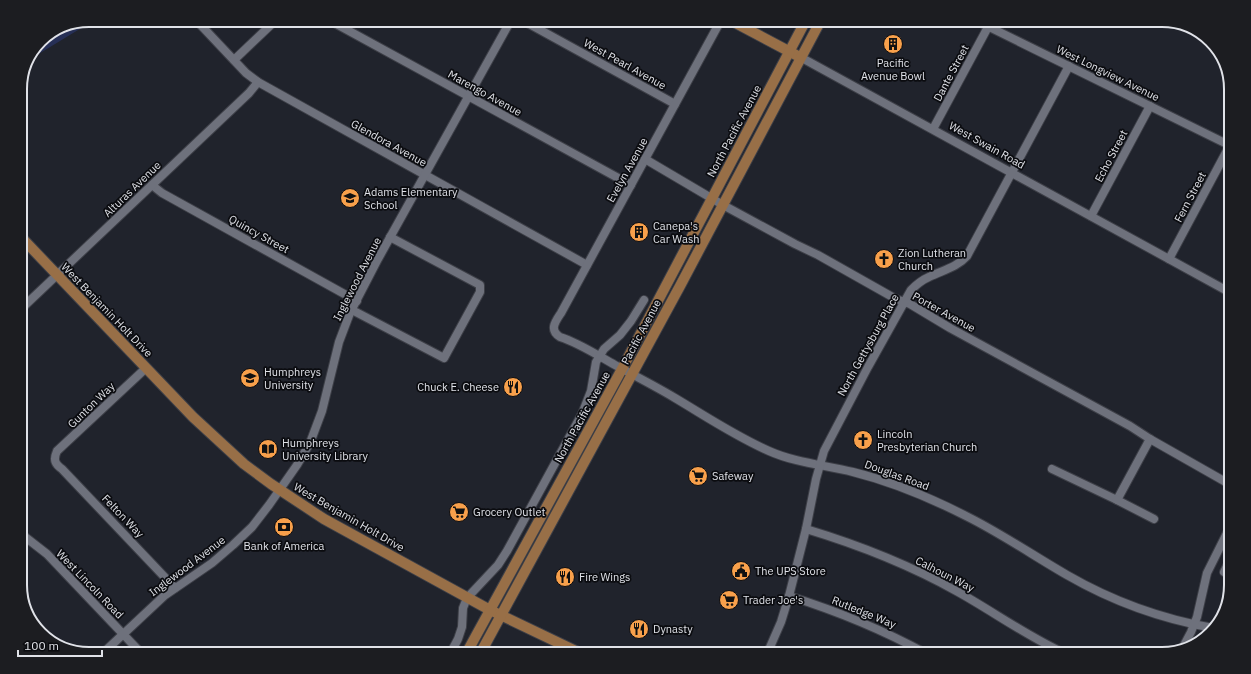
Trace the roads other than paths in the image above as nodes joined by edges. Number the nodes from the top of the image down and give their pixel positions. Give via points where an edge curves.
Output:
1 (203, 27) edge
2 (269, 27) edge
3 (342, 27) edge
4 (506, 27) edge
5 (535, 27) edge
6 (717, 27) edge
7 (744, 27) edge
8 (802, 27) edge
9 (818, 27) edge
10 (988, 27) joint
11 (748, 29) joint
12 (790, 51) junction
13 (802, 58) junction
14 (234, 60) junction
15 (1069, 66) junction
16 (258, 82) junction
17 (469, 96) junction
18 (675, 104) junction
19 (1150, 106) junction
20 (933, 129) junction
21 (1224, 143) edge
22 (1224, 157) edge
23 (645, 159) junction
24 (1012, 172) junction
25 (425, 175) junction
26 (152, 185) junction
27 (631, 185) junction
28 (713, 198) junction
29 (723, 205) junction
30 (1091, 216) junction
31 (390, 237) junction
32 (27, 243) edge
33 (1169, 259) junction
34 (587, 265) junction
35 (57, 275) junction
36 (1224, 289) edge
37 (644, 300) dead end
38 (357, 301) junction
39 (903, 302) junction
40 (27, 303) edge
41 (352, 310) junction
42 (554, 331) joint
43 (600, 356) junction
44 (146, 368) junction
45 (622, 369) junction
46 (632, 374) junction
47 (1150, 439) junction
48 (55, 460) joint
49 (819, 465) junction
50 (1052, 469) dead end
51 (1224, 481) edge
52 (280, 490) junction
53 (1118, 500) junction
54 (1154, 519) dead end
55 (806, 529) junction
56 (27, 538) edge
57 (1224, 538) edge
58 (175, 588) junction
59 (789, 596) junction
60 (467, 598) junction
61 (490, 610) junction
62 (500, 616) junction
63 (1194, 625) junction
64 (1208, 627) edge
65 (123, 634) junction
66 (1185, 642) edge
67 (109, 647) edge
68 (135, 647) edge
69 (454, 647) edge
70 (470, 647) edge
71 (484, 647) edge
72 (567, 647) edge
73 (770, 647) edge
74 (914, 647) edge
75 (1052, 647) edge

1 - 14 street, Glendora Avenue
2 - 14 street
3 - 17 street, Marengo Avenue
4 - 17 street, Inglewood Avenue
5 - 18 street, West Pearl Avenue
6 - 18 street, Evelyn Avenue
7 - 11 main road, West Swain Road
8 - 12 main road, North Pacific Avenue
9 - 13 main road, Pacific Avenue
10 - 15 street, West Longview Avenue
10 - 20 street, Dante Street
11 - 12 main road, West Swain Road
12 - 13 main road, West Swain Road
12 - 28 main road, North Pacific Avenue
13 - 20 street, West Swain Road
13 - 29 main road, Pacific Avenue
14 - 16 street, Glendora Avenue
15 - 19 street, West Longview Avenue
15 - 24 street, North Gettysburg Place
16 - 25 street, Glendora Avenue
16 - 26 street, Alturas Avenue
17 - 25 street, Inglewood Avenue
17 - 27 street, Marengo Avenue
18 - 23 street, Evelyn Avenue
19 - 21 street, West Longview Avenue
19 - 30 street, Echo Street
20 - 24 street, West Swain Road
22 - 33 street, Fern Street
23 - 27 street, Evelyn Avenue
23 - 28 street, Porter Avenue
24 - 30 street, West Swain Road
24 - 39 street, North Gettysburg Place via 967,256 956,266 918,283
25 - 31 street, Inglewood Avenue
25 - 34 street, Glendora Avenue
26 - 35 street, Alturas Avenue
26 - 38 street, Quincy Street via 162,193
27 - 34 street, Evelyn Avenue
28 - 29 street, Porter Avenue
28 - 45 main road, North Pacific Avenue
29 - 39 street, Porter Avenue
29 - 46 main road, Pacific Avenue
30 - 33 street, West Swain Road
31 - 38 street, Inglewood Avenue
31 - 41 street via 480,285 480,292 444,358
32 - 35 main road, West Benjamin Holt Drive
33 - 36 street, West Swain Road
34 - 42 street, Evelyn Avenue via 554,323
35 - 40 street, Alturas Avenue
35 - 44 main road, West Benjamin Holt Drive
37 - 43 street via 628,325
38 - 41 street, Inglewood Avenue
39 - 47 street, Porter Avenue
39 - 49 street, North Gettysburg Place
41 - 52 street, Inglewood Avenue via 339,342 327,397 317,426 303,455
42 - 43 street, Douglas Road via 560,337
43 - 45 street, Douglas Road
43 - 60 street via 595,366 589,400 508,551
44 - 48 street, Gunton Way via 56,451
44 - 52 main road, West Benjamin Holt Drive via 244,464
45 - 46 street, Douglas Road
45 - 61 main road, North Pacific Avenue
46 - 49 street, Douglas Road via 748,442 787,458
46 - 62 main road, Pacific Avenue
47 - 51 street, Porter Avenue
47 - 53 street
48 - 58 street, Felton Way
49 - 55 street, North Gettysburg Place
49 - 63 street, Douglas Road via 879,478 921,495 993,530 1087,586 1154,614
50 - 53 street
52 - 58 street, Inglewood Avenue via 252,527 233,545
52 - 60 main road, West Benjamin Holt Drive via 324,519
53 - 54 street
55 - 59 street, North Gettysburg Place
55 - 75 street, Calhoun Way via 856,545 928,576
56 - 65 street, West Lincoln Road via 47,554
57 - 63 street via 1207,573
58 - 65 street, Inglewood Avenue
59 - 73 street, North Gettysburg Place
59 - 74 street, Rutledge Way via 860,621
60 - 61 main road, West Benjamin Holt Drive
60 - 69 street via 463,608 462,627
61 - 62 main road, West Benjamin Holt Drive
61 - 70 main road, North Pacific Avenue
62 - 71 main road, Pacific Avenue
62 - 72 main road, West Benjamin Holt Drive
63 - 64 street, Douglas Road
63 - 66 street
65 - 67 street, Inglewood Avenue
65 - 68 street, West Lincoln Road

